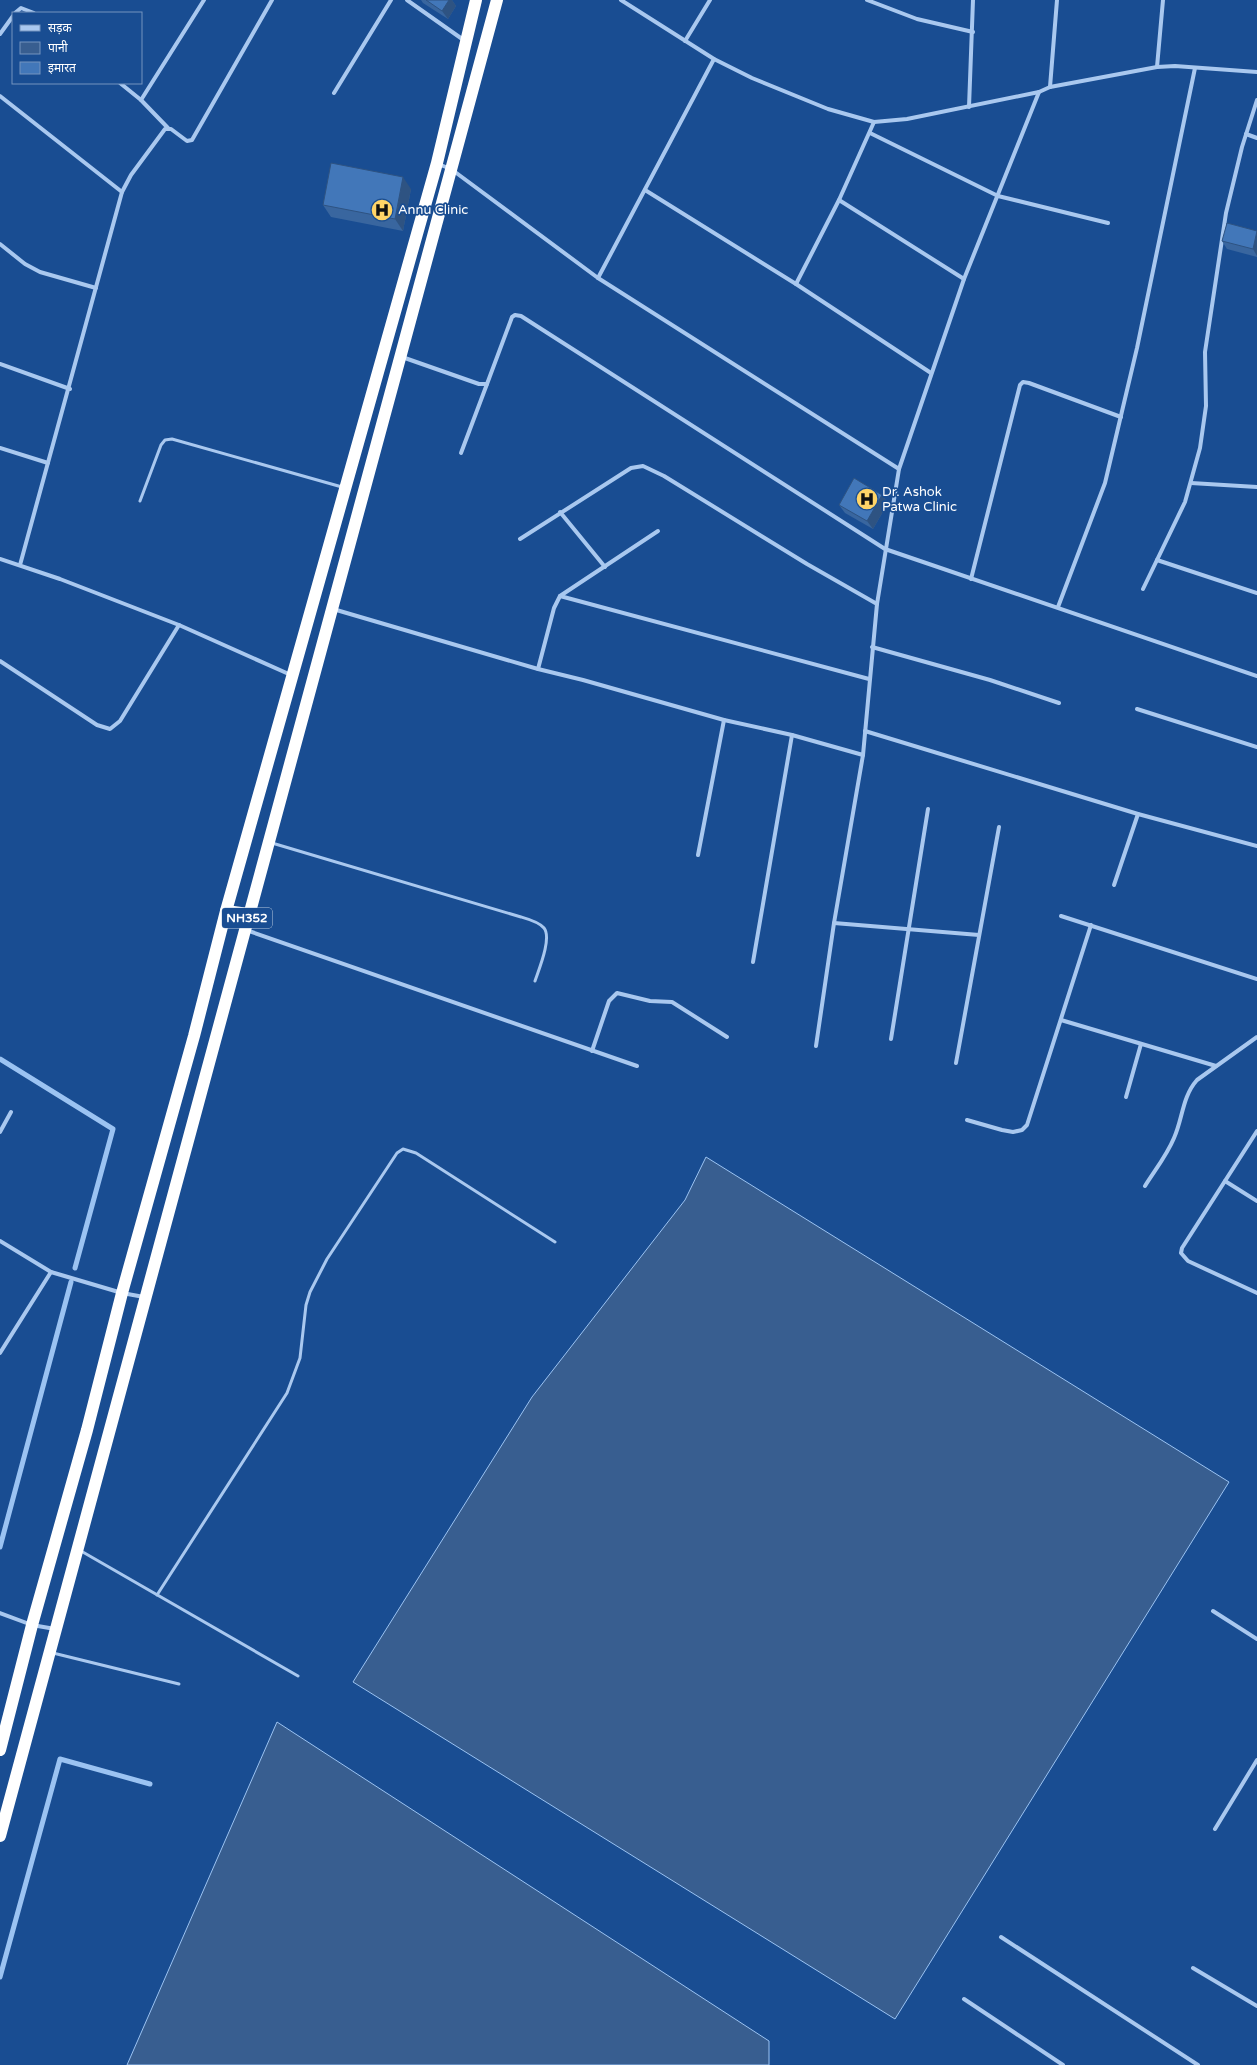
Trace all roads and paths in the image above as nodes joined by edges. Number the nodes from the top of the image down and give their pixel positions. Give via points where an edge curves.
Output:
1 (204, 0) edge
2 (272, 0) edge
3 (391, 0) edge
4 (406, 0) edge
5 (476, 0) edge
6 (497, 0) edge
7 (621, 0) edge
8 (710, 0) edge
9 (867, 0) edge
10 (972, 0) edge
11 (1056, 0) edge
12 (1163, 0) edge
13 (16, 12) edge
14 (31, 12) edge
15 (12, 17) edge
16 (973, 32) junction
17 (0, 34) edge
18 (466, 41) junction
19 (685, 41) junction
20 (714, 58) junction
21 (1157, 67) junction
22 (1195, 68) junction
23 (1257, 72) edge
24 (121, 84) edge
25 (1050, 87) junction
26 (334, 92) dead end
27 (1039, 92) junction
28 (0, 96) edge
29 (141, 100) junction
30 (1257, 100) edge
31 (969, 107) junction
32 (874, 122) junction
33 (168, 128) junction
34 (870, 133) junction
35 (1246, 134) junction
36 (1257, 138) edge
37 (437, 163) junction
38 (451, 169) junction
39 (645, 190) junction
40 (122, 192) junction
41 (998, 196) junction
42 (839, 200) junction
43 (1108, 223) dead end
44 (0, 244) edge
45 (598, 278) junction
46 (964, 279) junction
47 (796, 284) junction
48 (96, 288) junction
49 (401, 356) junction
50 (0, 364) edge
51 (931, 373) junction
52 (487, 384) junction
53 (70, 389) junction
54 (1121, 417) junction
55 (0, 448) edge
56 (461, 453) dead end
57 (48, 463) junction
58 (899, 469) junction
59 (1191, 484) junction
60 (1257, 487) edge
61 (346, 488) junction
62 (140, 501) dead end
63 (560, 512) junction
64 (658, 531) dead end
65 (520, 539) dead end
66 (885, 548) junction
67 (0, 559) edge
68 (1157, 560) junction
69 (20, 566) junction
70 (605, 567) junction
71 (971, 578) junction
72 (1143, 588) dead end
73 (1257, 593) edge
74 (560, 596) junction
75 (877, 604) junction
76 (1058, 607) junction
77 (330, 609) junction
78 (179, 625) junction
79 (872, 647) junction
80 (0, 661) edge
81 (538, 669) junction
82 (292, 675) junction
83 (1257, 676) edge
84 (869, 679) junction
85 (1060, 703) dead end
86 (1137, 709) dead end
87 (724, 720) junction
88 (865, 731) junction
89 (792, 735) junction
90 (1257, 747) edge
91 (862, 755) junction
92 (928, 808) dead end
93 (1138, 814) junction
94 (999, 827) dead end
95 (268, 842) junction
96 (1257, 846) edge
97 (698, 855) dead end
98 (1114, 885) dead end
99 (226, 911) junction
100 (248, 914) junction
101 (1061, 916) dead end
102 (834, 923) junction
103 (1091, 925) junction
104 (910, 928) junction
105 (244, 929) junction
106 (979, 935) junction
107 (753, 962) dead end
108 (1257, 979) edge
109 (535, 981) dead end
110 (1061, 1020) junction
111 (727, 1037) dead end
112 (1257, 1037) edge
113 (891, 1039) dead end
114 (1141, 1044) junction
115 (816, 1046) dead end
116 (592, 1051) junction
117 (956, 1063) dead end
118 (637, 1066) dead end
119 (1216, 1066) junction
120 (1126, 1097) dead end
121 (11, 1112) dead end
122 (967, 1120) dead end
123 (1257, 1131) edge
124 (0, 1132) edge
125 (1225, 1181) junction
126 (1145, 1186) dead end
127 (1257, 1201) edge
128 (0, 1241) edge
129 (555, 1242) dead end
130 (51, 1272) junction
131 (122, 1293) junction
132 (1257, 1293) edge
133 (145, 1297) junction
134 (0, 1353) edge
135 (78, 1549) junction
136 (157, 1595) junction
137 (1213, 1611) dead end
138 (0, 1613) edge
139 (32, 1625) junction
140 (56, 1630) junction
141 (1257, 1639) edge
142 (50, 1652) junction
143 (298, 1676) dead end
144 (179, 1684) dead end
145 (0, 1750) edge
146 (1257, 1760) edge
147 (1215, 1829) dead end
148 (0, 1836) edge
149 (1001, 1937) dead end
150 (1193, 1968) dead end
151 (964, 1999) dead end
152 (1257, 2006) edge
153 (1063, 2065) edge
154 (1198, 2065) edge

1 - 29 street
2 - 33 street via 192,140 185,141
3 - 26 street
4 - 18 street
5 - 18 highway, NH352
6 - 38 highway, NH352
7 - 19 street
8 - 19 street
9 - 16 street via 917,19
10 - 16 street
11 - 25 street
12 - 21 street
13 - 14 street via 21,8
15 - 17 street
16 - 31 street
18 - 37 highway, NH352
19 - 20 street
20 - 32 street via 752,78 828,109
20 - 39 street
21 - 22 street
21 - 25 street
22 - 23 street
22 - 54 street
24 - 29 street
25 - 27 street
27 - 31 street
27 - 41 street
28 - 40 street
29 - 33 street
30 - 35 street
31 - 32 street via 907,119
32 - 34 street
33 - 40 street via 163,131 131,175
34 - 41 street
34 - 42 street
35 - 36 street
35 - 59 street via 1226,213 1205,352 1206,406 1200,448
37 - 38 street
37 - 61 highway, NH352
38 - 45 street
38 - 49 highway, NH352
39 - 45 street
39 - 47 street
40 - 48 street
41 - 43 street
41 - 46 street
42 - 46 street
42 - 47 street
44 - 48 street via 25,264 40,272
45 - 58 street
46 - 51 street
47 - 51 street
48 - 53 street
49 - 52 street via 479,384
49 - 77 highway, NH352
50 - 53 street
51 - 58 street
52 - 56 street
52 - 66 street via 512,317 521,316
53 - 57 street
54 - 71 street via 1029,383 1023,382 1020,385
54 - 76 street via 1105,484
55 - 57 street
57 - 69 street
58 - 66 street
59 - 60 street
59 - 68 street
61 - 62 lane via 172,439 165,440 160,447
61 - 82 highway, NH352
63 - 65 street
63 - 70 street
63 - 75 street via 631,468 643,466 680,485
64 - 70 street
66 - 71 street
66 - 75 street
67 - 69 street
68 - 72 street
68 - 73 street
69 - 78 street via 60,578
70 - 74 street
71 - 76 street
74 - 81 street via 554,608
74 - 84 street
75 - 79 street
76 - 83 street
77 - 81 street
77 - 95 highway, NH352
78 - 80 street via 120,721 110,729 97,725
78 - 82 street
79 - 84 street
79 - 85 street via 990,680
81 - 87 street
82 - 99 highway, NH352
84 - 88 street
86 - 90 street
87 - 89 street
87 - 97 street
88 - 91 street
88 - 93 street
89 - 91 street
89 - 107 street
91 - 102 street
92 - 104 street
93 - 96 street
93 - 98 street
94 - 106 street
95 - 100 highway, NH352
95 - 109 lane via 521,917 537,924 545,930 548,939
99 - 100 highway
99 - 131 highway, NH352
100 - 105 highway, NH352
101 - 103 street
102 - 104 street
102 - 115 street
103 - 108 street
103 - 110 street
104 - 106 street
104 - 113 street
105 - 116 street
105 - 133 highway, NH352
106 - 117 street
110 - 114 street
110 - 122 street via 1028,1121 1022,1130 1002,1130
111 - 116 street via 672,1002 650,1001 617,993 609,1001
112 - 119 street
114 - 119 street
114 - 120 street
116 - 118 street
119 - 126 street via 1197,1080 1189,1090 1175,1137
121 - 124 street
123 - 125 street
125 - 127 street
125 - 132 street via 1181,1253 1188,1262
128 - 130 street
129 - 136 lane via 416,1153 403,1149 397,1153 327,1259 310,1292 306,1305 300,1358 287,1393
130 - 131 street
130 - 134 street
131 - 133 street
131 - 139 highway, NH352 via 87,1430
133 - 135 highway, NH352
135 - 136 lane
135 - 140 highway, NH352
136 - 143 lane
137 - 141 street
138 - 139 street
139 - 140 street
139 - 145 highway, NH352
140 - 142 highway, NH352
142 - 144 lane
142 - 148 highway, NH352
146 - 147 street
149 - 154 street
150 - 152 street
151 - 153 street

